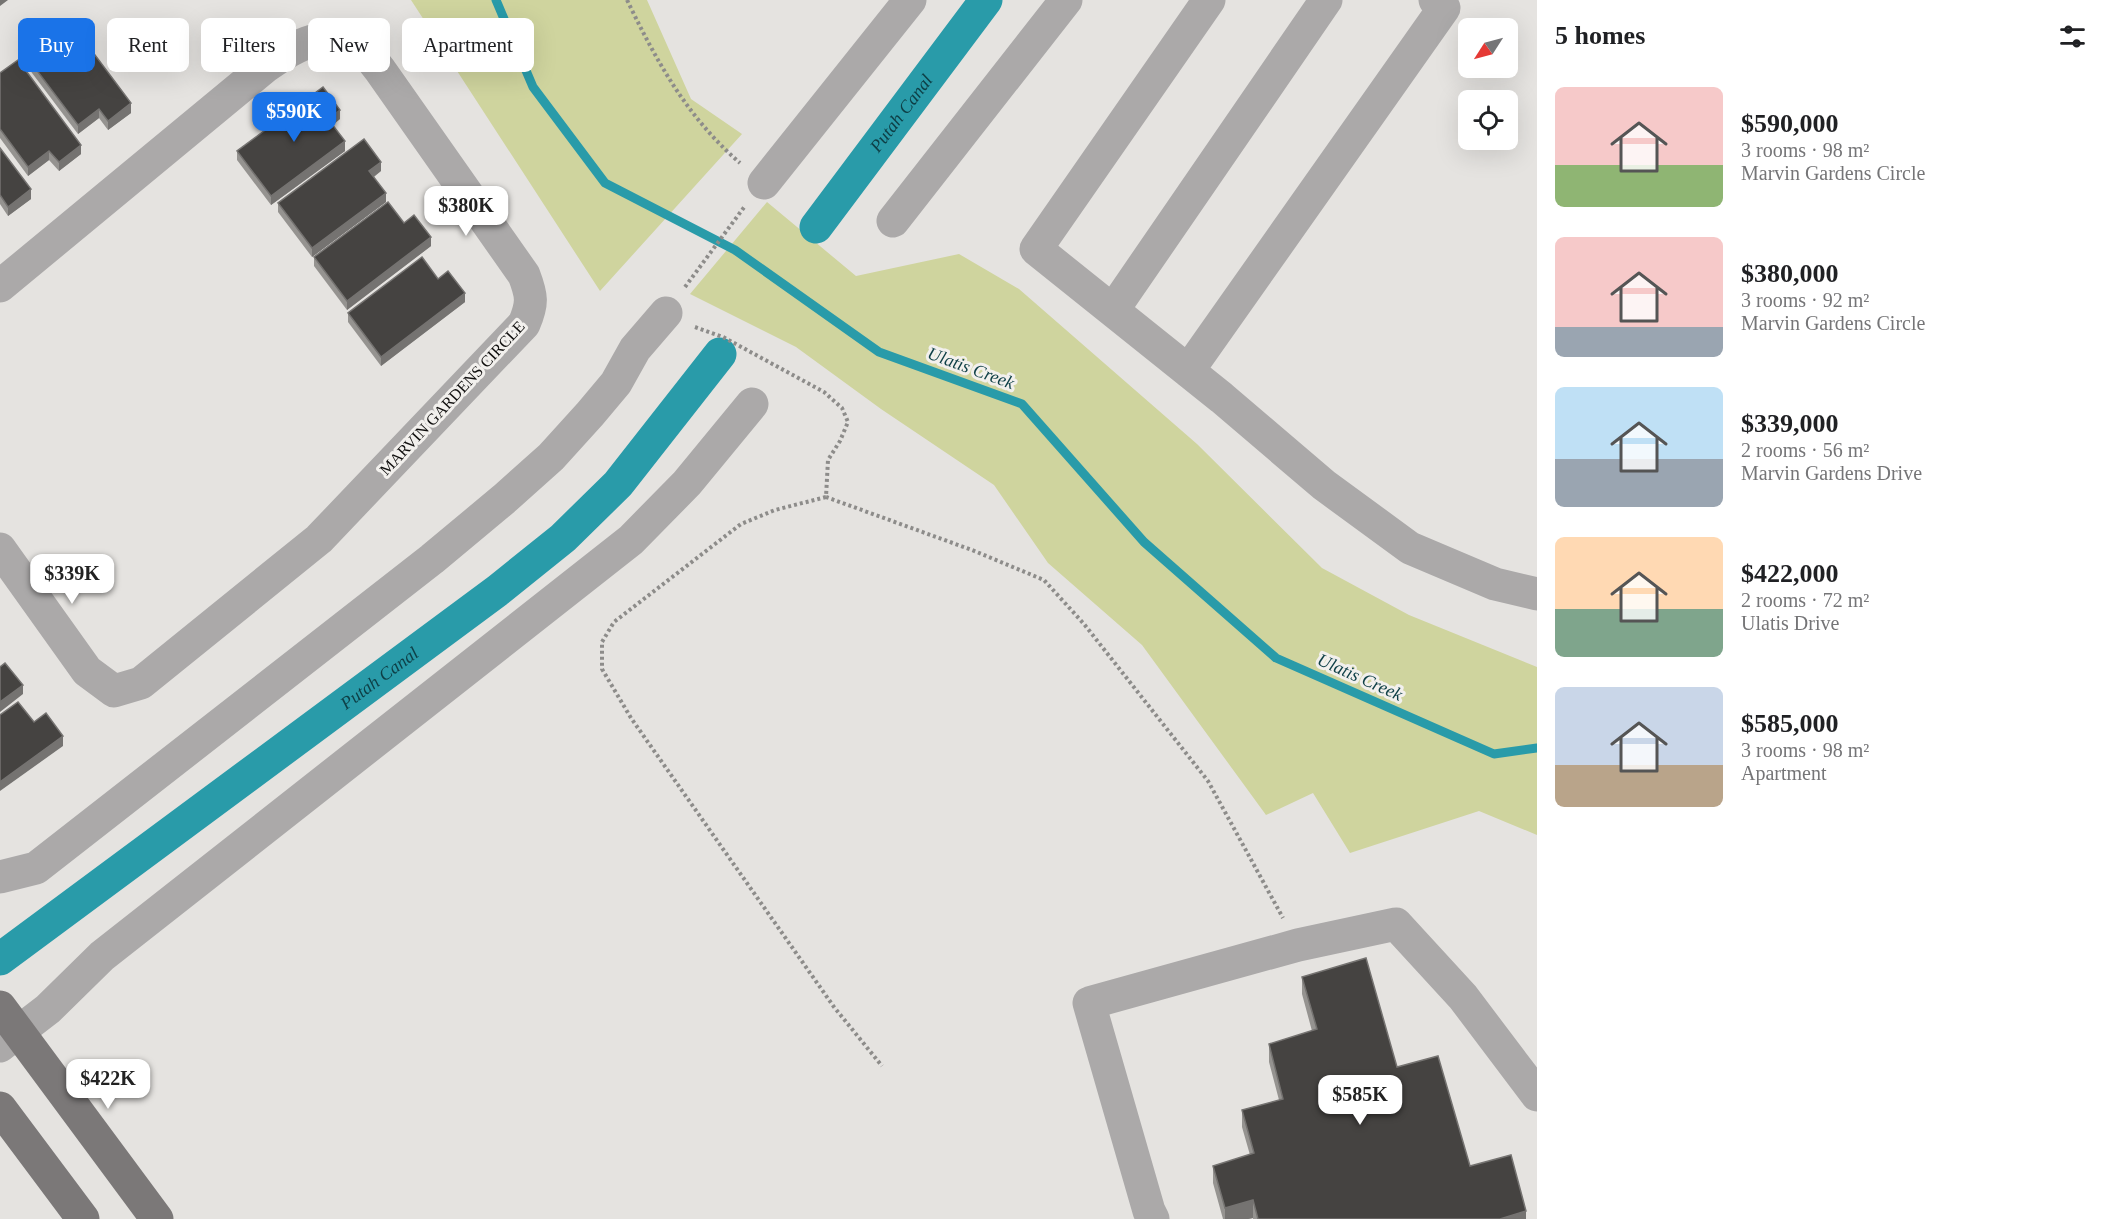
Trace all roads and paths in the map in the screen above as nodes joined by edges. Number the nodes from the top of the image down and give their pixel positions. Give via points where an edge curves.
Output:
1 (627, 0) edge
2 (910, 0) edge
3 (1066, 0) edge
4 (1209, 0) edge
5 (1326, 0) edge
6 (1446, 3) edge
7 (757, 191) junction
8 (893, 221) dead end
9 (0, 286) edge
10 (672, 305) junction
11 (1113, 310) junction
12 (1188, 371) junction
13 (752, 404) dead end
14 (826, 497) junction
15 (0, 549) edge
16 (1537, 594) edge
17 (0, 876) edge
18 (1298, 945) junction
19 (6, 1028) edge
20 (882, 1066) dead end
21 (1537, 1095) edge
22 (0, 1108) edge
23 (83, 1219) edge
24 (157, 1219) edge
25 (1153, 1219) edge

1 - 7 path via 653,54 681,98
2 - 7 street
3 - 8 street
4 - 11 street via 1036,249
5 - 11 street
6 - 12 street
7 - 10 path
9 - 15 street, MARVIN GARDENS CIRCLE via 265,67 314,39 336,39 362,50 380,70 524,275 531,306 524,324 319,539 141,683 114,691 87,671
10 - 14 path via 681,322 733,342 824,392 842,408 848,422 828,460
10 - 17 street via 590,414 551,457 504,499 423,567 36,868
11 - 12 street
12 - 16 street via 1324,485 1410,548 1495,584
13 - 19 street via 687,483 631,540 102,956 48,1010
14 - 18 path via 1044,580 1084,624 1208,780
14 - 20 path via 775,510 741,524 614,622 602,642 602,669 631,718 834,1007
18 - 21 street via 1396,924 1463,997
18 - 25 street via 1089,1003
19 - 24 main road
22 - 23 main road

